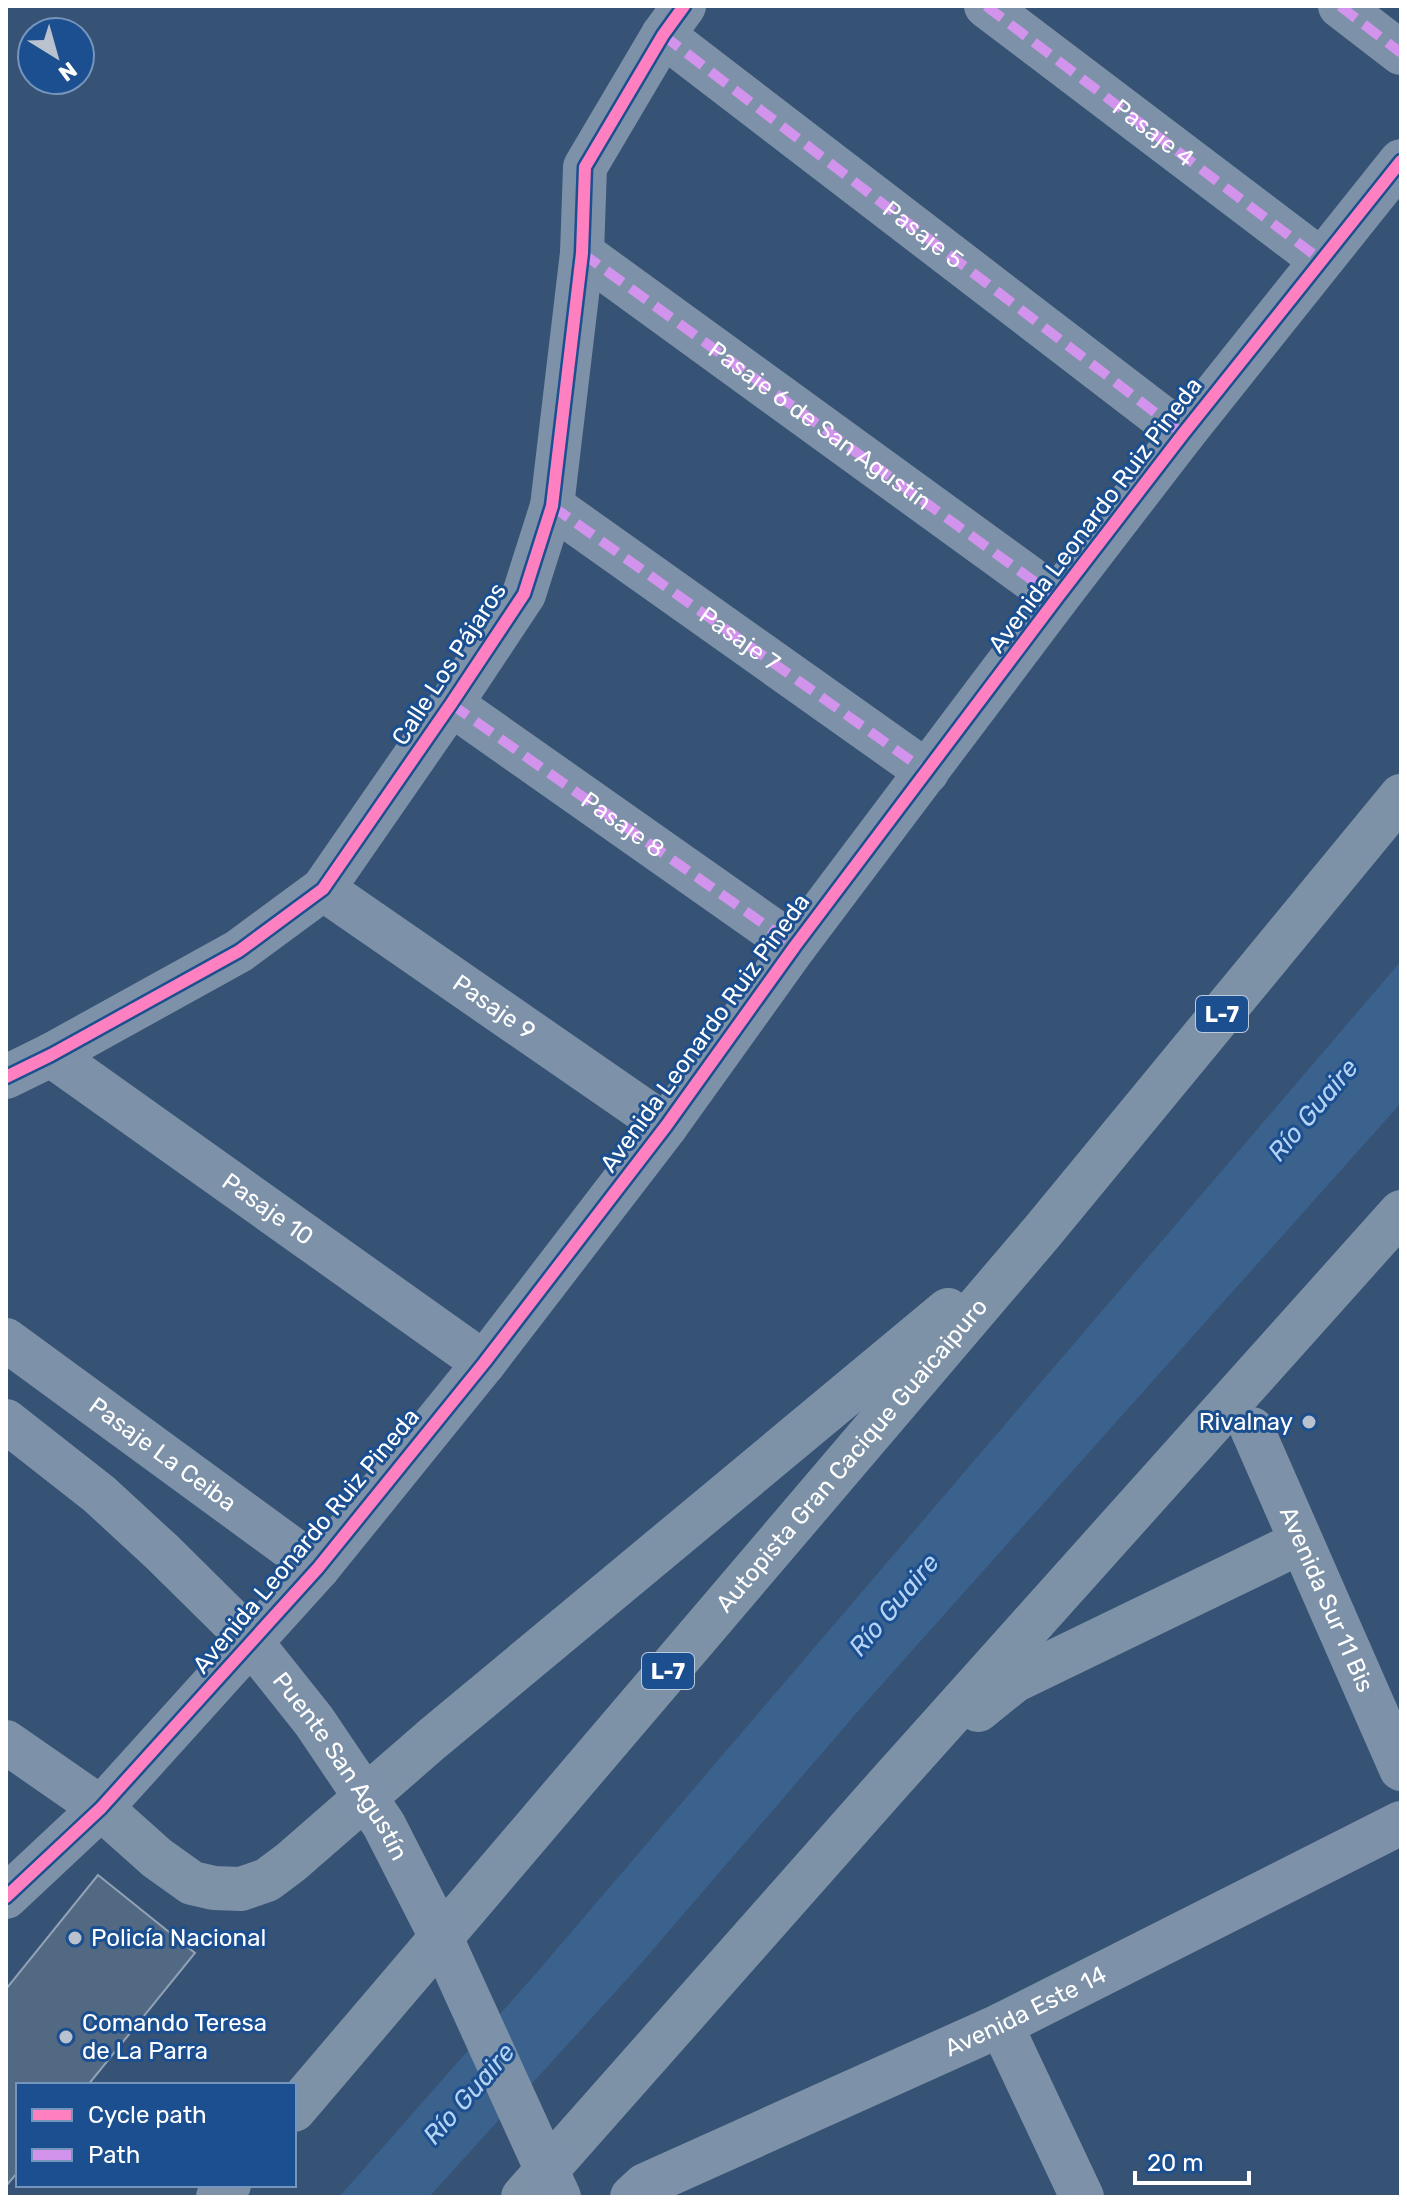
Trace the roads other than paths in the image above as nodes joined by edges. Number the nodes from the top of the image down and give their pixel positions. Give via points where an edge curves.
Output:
1 (986, 6) edge
2 (1340, 6) edge
3 (673, 21) edge
4 (1401, 53) edge
5 (1401, 161) edge
6 (582, 253) junction
7 (1321, 260) junction
8 (1183, 434) junction
9 (552, 506) junction
10 (1057, 598) junction
11 (451, 704) junction
12 (927, 772) junction
13 (1401, 796) edge
14 (323, 889) junction
15 (795, 946) junction
16 (51, 1055) junction
17 (6, 1077) edge
18 (666, 1126) junction
19 (1401, 1212) edge
20 (1042, 1232) junction
21 (6, 1340) edge
22 (484, 1363) junction
23 (6, 1421) edge
24 (1252, 1429) dead end
25 (1301, 1542) junction
26 (318, 1568) junction
27 (6, 1742) edge
28 (1401, 1769) edge
29 (892, 1780) junction
30 (101, 1808) junction
31 (1401, 1823) edge
32 (6, 1897) edge
33 (1001, 2025) junction
34 (296, 2108) edge
35 (642, 2193) edge
36 (523, 2197) edge
37 (559, 2197) edge
38 (1082, 2197) edge

1 - 7 street, Pasaje 4
2 - 4 street
3 - 6 street, Calle Los Pájaros via 585,167
3 - 8 street, Pasaje 5
5 - 7 street, Avenida Leonardo Ruiz Pineda
6 - 9 street, Calle Los Pájaros
6 - 10 street, Pasaje 6 de San Agustín
7 - 8 street, Avenida Leonardo Ruiz Pineda
8 - 10 street, Avenida Leonardo Ruiz Pineda
9 - 11 street, Calle Los Pájaros via 524,594
9 - 12 street, Pasaje 7
10 - 12 street, Avenida Leonardo Ruiz Pineda
11 - 14 street, Calle Los Pájaros
11 - 15 street, Pasaje 8
12 - 15 street, Avenida Leonardo Ruiz Pineda
13 - 20 highway, Autopista Gran Cacique Guaicaipuro / L-7
14 - 16 street, Calle Los Pájaros via 239,951
14 - 18 street, Pasaje 9
15 - 18 street, Avenida Leonardo Ruiz Pineda
16 - 17 street, Calle Los Pájaros
16 - 22 street, Pasaje 10
18 - 22 street, Avenida Leonardo Ruiz Pineda
19 - 29 highway
20 - 30 highway via 267,1880 241,1889 192,1883
20 - 34 highway, Autopista Gran Cacique Guaicaipuro / L-7
21 - 26 street, Pasaje La Ceiba
22 - 26 street, Avenida Leonardo Ruiz Pineda
23 - 37 street, Puente San Agustín, bridge via 162,1552 243,1632 314,1721 384,1825 411,1877
24 - 25 street, Avenida Sur 11 Bis
25 - 28 street, Avenida Sur 11 Bis
25 - 29 highway via 1014,1681
26 - 30 street, Avenida Leonardo Ruiz Pineda
27 - 30 street
29 - 36 highway
30 - 32 street, Avenida Leonardo Ruiz Pineda
31 - 33 street, Avenida Este 14
33 - 35 street, Avenida Este 14
33 - 38 street

